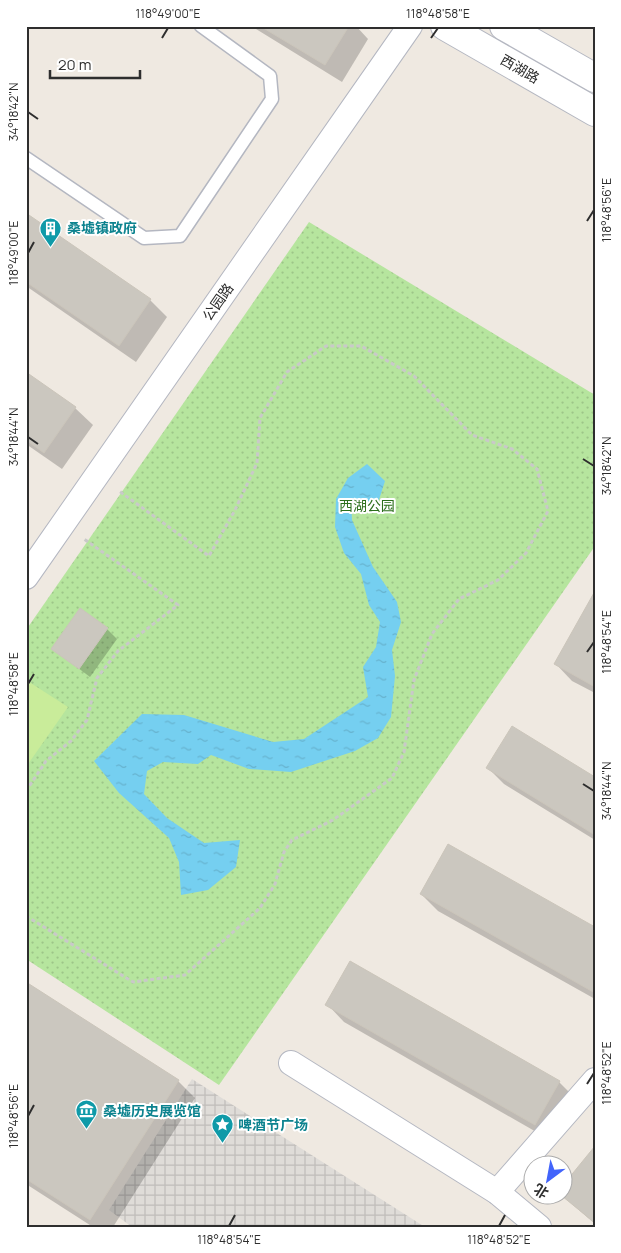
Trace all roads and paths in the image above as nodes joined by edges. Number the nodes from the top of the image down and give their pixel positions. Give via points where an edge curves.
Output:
1 (201, 26) edge
2 (410, 26) edge
3 (445, 26) edge
4 (504, 26) edge
5 (595, 78) edge
6 (595, 112) edge
7 (26, 158) edge
8 (97, 476) junction
9 (63, 525) junction
10 (26, 577) edge
11 (26, 791) edge
12 (26, 916) edge
13 (291, 1063) dead end
14 (595, 1080) edge
15 (497, 1192) junction
16 (539, 1227) edge

1 - 7 lane via 270,76 272,99 180,236 144,238
2 - 8 street, 公园路
3 - 6 main road, 西湖路
4 - 5 main road, 西湖路
8 - 9 street, 公园路
8 - 12 path via 209,556 257,463 260,418 287,372 326,346 361,346 414,376 472,435 512,449 537,469 548,511 526,553 498,580 459,599 432,634 414,680 404,752 392,778 333,820 292,840 284,852 276,884 260,908 185,975 133,982
9 - 10 street, 公园路
9 - 11 path via 178,605 118,651 96,678 87,720 72,741 46,761
13 - 15 street
14 - 15 street
15 - 16 street

